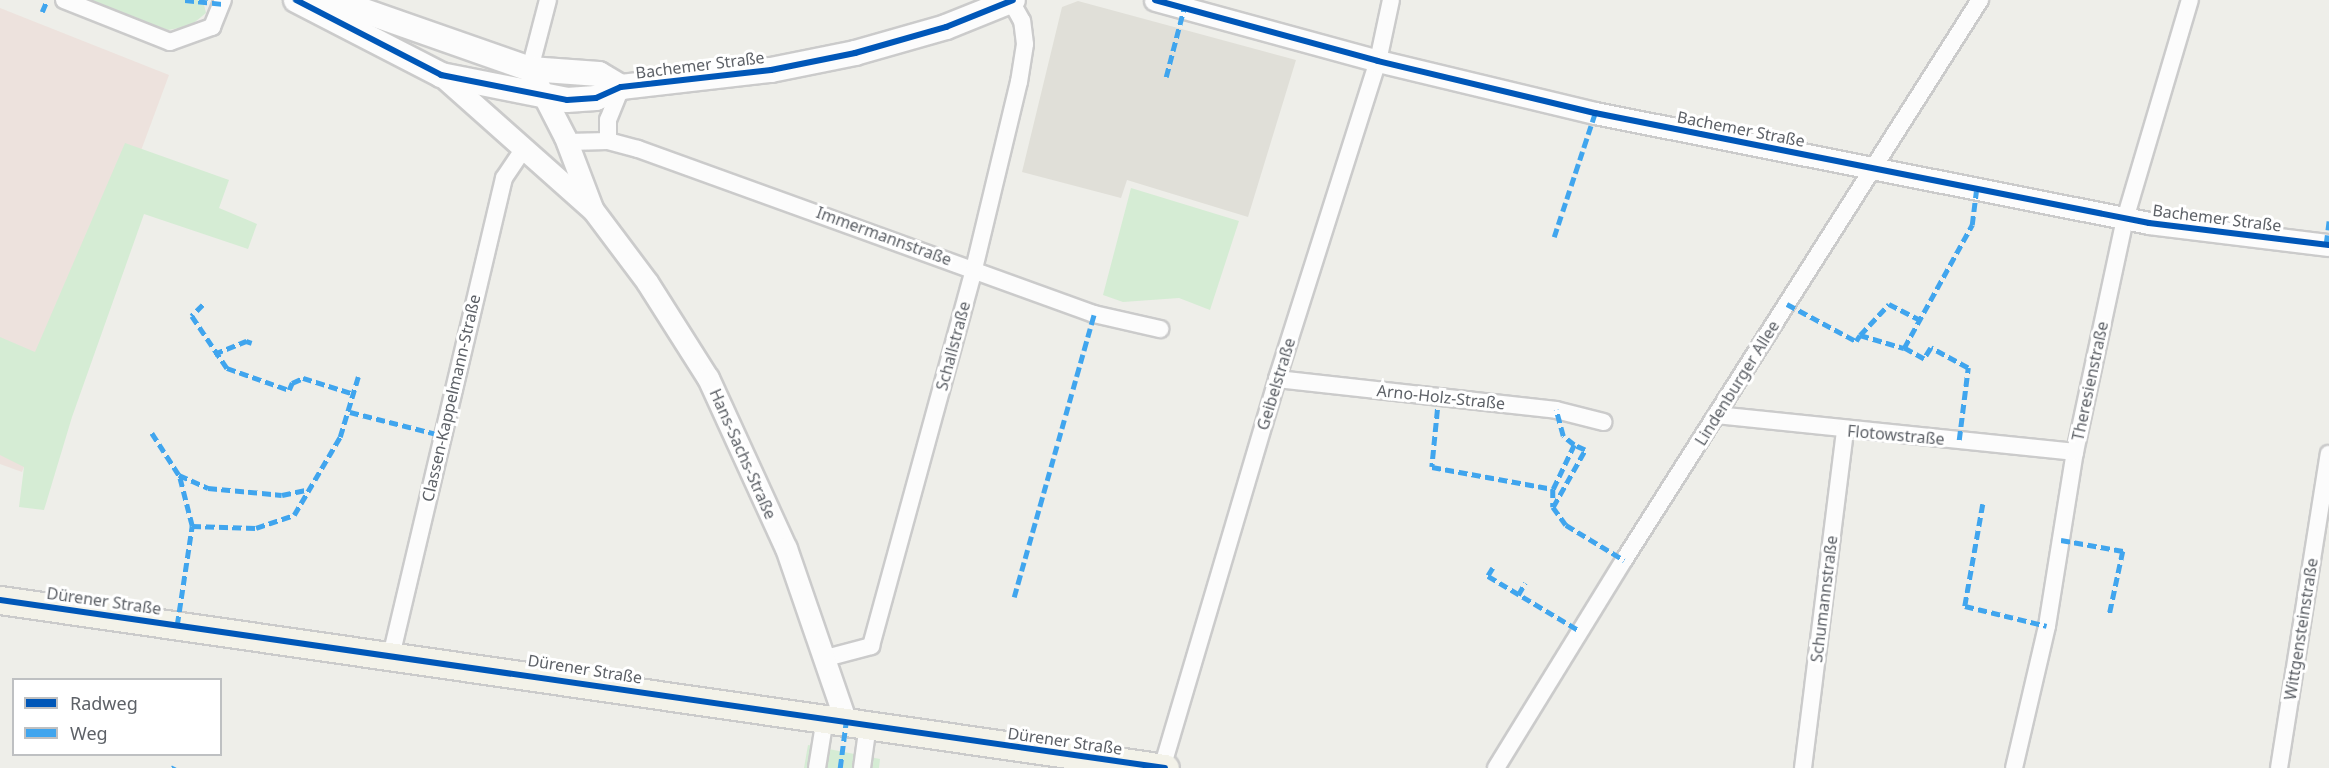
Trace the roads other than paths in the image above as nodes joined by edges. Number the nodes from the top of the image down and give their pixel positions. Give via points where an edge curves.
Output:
1 (64, 0) edge
2 (223, 0) edge
3 (296, 0) edge
4 (333, 0) edge
5 (548, 0) edge
6 (1012, 0) edge
7 (1155, 0) edge
8 (1391, 0) edge
9 (1980, 0) edge
10 (2190, 0) edge
11 (1378, 61) junction
12 (530, 69) junction
13 (441, 75) junction
14 (621, 87) junction
15 (547, 99) junction
16 (608, 141) junction
17 (568, 142) junction
18 (525, 147) junction
19 (1874, 168) junction
20 (593, 210) junction
21 (2125, 219) junction
22 (2329, 245) edge
23 (974, 269) junction
24 (1160, 329) dead end
25 (1277, 379) junction
26 (1717, 415) junction
27 (1603, 422) dead end
28 (1845, 430) junction
29 (2075, 452) junction
30 (2329, 454) edge
31 (2325, 505) edge
32 (0, 600) edge
33 (391, 656) junction
34 (826, 658) junction
35 (847, 722) junction
36 (817, 768) edge
37 (862, 768) edge
38 (1164, 768) edge
39 (1496, 768) edge
40 (1803, 768) edge
41 (2014, 768) edge
42 (2279, 768) edge

1 - 2 street via 170,42 212,27
3 - 13 main road, Bachemer Straße
4 - 12 main road, Bachemer Straße
5 - 12 street
6 - 14 main road, Bachemer Straße via 946,27 855,52 771,70
6 - 23 street, Schallstraße via 1022,21 1025,44
7 - 11 street, Bachemer Straße
8 - 11 street, Geibelstraße
9 - 19 street, Lindenburger Allee
10 - 21 street, Theresienstraße
11 - 19 street, Bachemer Straße via 1595,113
11 - 25 street, Geibelstraße
12 - 14 main road, Bachemer Straße via 599,74
12 - 15 street, Hans-Sachs-Straße
13 - 15 main road, Bachemer Straße
13 - 18 street, Hans-Sachs-Straße
14 - 15 main road, Bachemer Straße via 596,98
14 - 16 street via 609,120
15 - 17 street, Hans-Sachs-Straße
16 - 17 street, Immermannstraße
16 - 23 street, Immermannstraße
17 - 20 street, Hans-Sachs-Straße
18 - 20 street, Hans-Sachs-Straße
18 - 33 street, Classen-Kappelmann-Straße via 504,178
19 - 21 street, Bachemer Straße
19 - 26 street, Lindenburger Allee
20 - 34 street, Hans-Sachs-Straße via 647,282 708,378 786,549
21 - 22 street, Bachemer Straße
21 - 29 street, Theresienstraße
23 - 24 street, Immermannstraße via 1094,314
23 - 34 street, Schallstraße via 871,645
25 - 27 street, Arno-Holz-Straße via 1556,410
25 - 38 street, Geibelstraße
26 - 28 street, Flotowstraße
26 - 39 street, Lindenburger Allee
28 - 29 street, Flotowstraße
28 - 40 street, Schumannstraße
29 - 41 street, Theresienstraße via 2048,626
30 - 31 street, Wittgensteinstraße
31 - 42 street, Wittgensteinstraße
32 - 33 main road, Dürener Straße
33 - 35 main road, Dürener Straße
34 - 35 street, Hans-Sachs-Straße
35 - 36 street
35 - 37 street
35 - 38 main road, Dürener Straße

